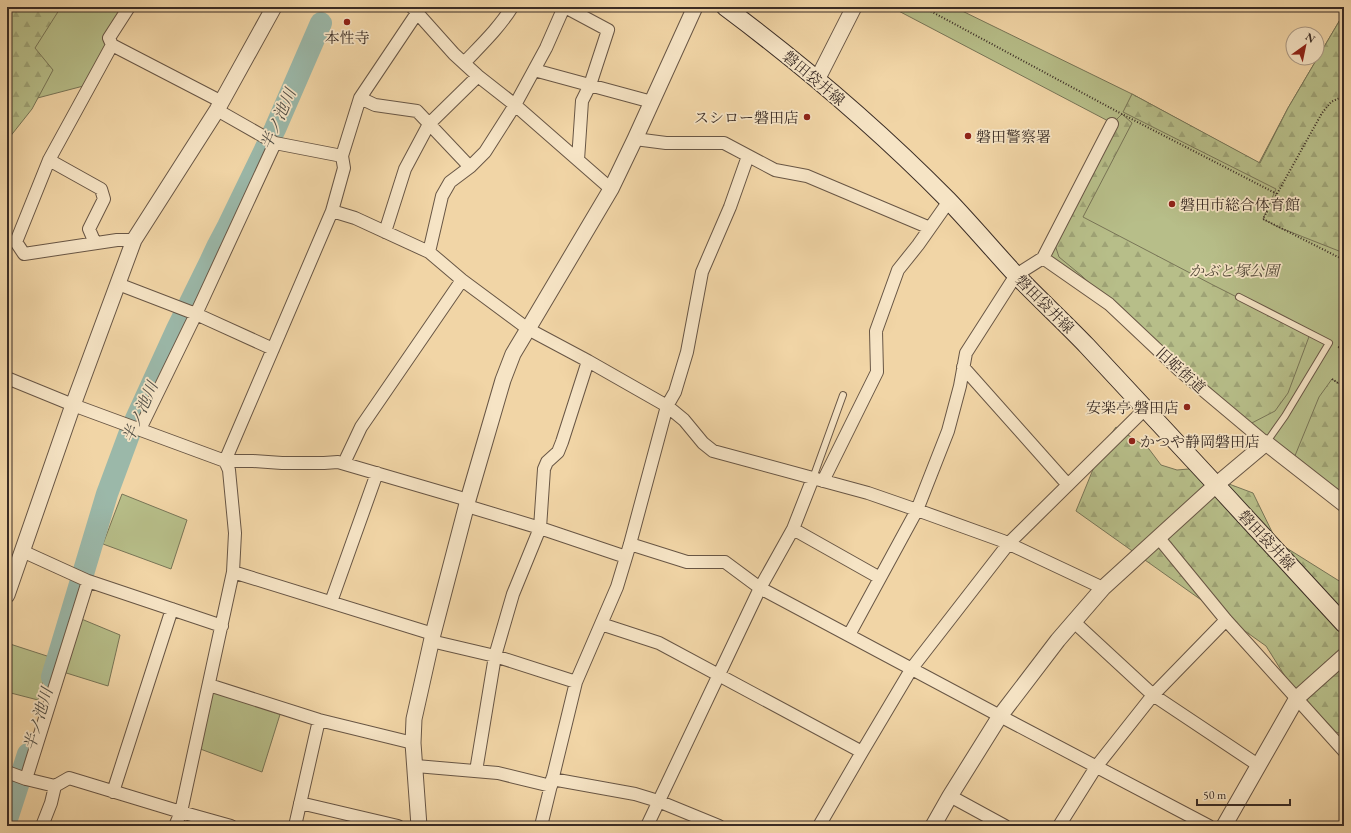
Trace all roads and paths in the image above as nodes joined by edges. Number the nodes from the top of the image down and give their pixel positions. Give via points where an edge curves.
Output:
1 (130, 7) edge
2 (274, 7) edge
3 (512, 7) edge
4 (564, 7) edge
5 (694, 7) edge
6 (725, 7) edge
7 (854, 7) edge
8 (923, 7) edge
9 (414, 10) edge
10 (112, 45) junction
11 (464, 63) junction
12 (534, 70) junction
13 (478, 76) junction
14 (817, 80) junction
15 (590, 85) junction
16 (1344, 96) edge
17 (360, 98) junction
18 (652, 102) junction
19 (514, 105) junction
20 (220, 106) junction
21 (429, 124) junction
22 (1112, 124) dead end
23 (635, 139) junction
24 (275, 143) junction
25 (342, 156) junction
26 (748, 156) junction
27 (49, 160) junction
28 (578, 160) junction
29 (470, 167) junction
30 (611, 189) junction
31 (1277, 194) junction
32 (949, 201) junction
33 (332, 211) junction
34 (930, 228) junction
35 (385, 232) junction
36 (134, 240) junction
37 (95, 243) junction
38 (430, 252) junction
39 (1043, 258) junction
40 (1344, 260) edge
41 (1016, 275) junction
42 (462, 280) junction
43 (118, 284) junction
44 (1239, 297) dead end
45 (196, 314) junction
46 (528, 329) junction
47 (273, 349) junction
48 (588, 361) junction
49 (964, 368) junction
50 (7, 378) edge
51 (1332, 379) dead end
52 (1344, 387) edge
53 (843, 395) dead end
54 (73, 405) junction
55 (667, 406) junction
56 (1145, 409) junction
57 (140, 429) junction
58 (1266, 443) junction
59 (225, 461) junction
60 (344, 463) junction
61 (377, 473) junction
62 (818, 480) junction
63 (1068, 485) junction
64 (1216, 485) junction
65 (467, 503) junction
66 (1344, 504) edge
67 (917, 510) junction
68 (540, 528) junction
69 (794, 529) junction
70 (1158, 537) junction
71 (630, 544) junction
72 (1008, 544) junction
73 (22, 551) junction
74 (626, 557) junction
75 (233, 572) junction
76 (880, 578) junction
77 (88, 581) junction
78 (760, 588) junction
79 (1103, 588) junction
80 (7, 595) edge
81 (330, 602) junction
82 (172, 609) junction
83 (1226, 620) junction
84 (1074, 622) junction
85 (601, 624) junction
86 (1344, 624) edge
87 (222, 626) junction
88 (849, 635) junction
89 (432, 637) junction
90 (495, 656) junction
91 (1344, 656) edge
92 (912, 668) junction
93 (718, 675) junction
94 (576, 682) junction
95 (209, 685) junction
96 (1153, 695) junction
97 (1297, 698) junction
98 (1000, 716) junction
99 (319, 720) junction
100 (413, 743) junction
101 (1344, 751) edge
102 (862, 752) junction
103 (1258, 765) junction
104 (416, 766) junction
105 (1096, 767) junction
106 (476, 771) junction
107 (7, 772) edge
108 (26, 779) junction
109 (552, 782) junction
110 (54, 786) junction
111 (113, 792) junction
112 (950, 796) junction
113 (658, 801) junction
114 (300, 803) junction
115 (181, 812) junction
116 (42, 826) edge
117 (175, 826) edge
118 (231, 826) edge
119 (295, 826) edge
120 (398, 826) edge
121 (419, 826) edge
122 (541, 826) edge
123 (647, 826) edge
124 (719, 826) edge
125 (819, 826) edge
126 (933, 826) edge
127 (1005, 826) edge
128 (1059, 826) edge
129 (1209, 826) edge
130 (1224, 826) edge

1 - 10 street via 109,38
2 - 20 street
3 - 11 street
4 - 12 street
4 - 15 street via 608,30
5 - 18 street
6 - 14 main road, 磐田袋井線
7 - 14 street
8 - 31 path
9 - 11 street
9 - 17 street
10 - 20 street
10 - 27 street
11 - 13 street
12 - 15 street
12 - 19 street
13 - 19 street
13 - 21 street
14 - 32 main road, 磐田袋井線 via 869,124
15 - 18 street
15 - 28 street via 582,101
16 - 31 path via 1331,102 1322,113
17 - 21 street via 375,105 417,111
17 - 25 street
18 - 23 street
19 - 28 street
19 - 29 street via 485,152
20 - 24 street
20 - 36 street
21 - 29 street
21 - 35 street via 405,169
22 - 39 street
23 - 26 street via 666,143 724,143
23 - 30 street
24 - 25 street
24 - 45 street
25 - 33 street via 344,168
26 - 34 street via 775,170 806,176
26 - 55 street via 730,207 702,272 687,352 675,392
27 - 37 street via 101,189 104,199 89,229
27 - 37 street via 16,242 24,254
28 - 30 street
29 - 38 street via 450,182 442,196
30 - 46 street
31 - 40 path via 1263,220
32 - 34 street
32 - 41 main road, 磐田袋井線
33 - 35 street
33 - 47 street
34 - 62 street via 898,270 876,331 877,372
35 - 38 street
36 - 37 street
36 - 43 street
38 - 42 street
39 - 41 street
39 - 58 street, 旧姫街道 via 1109,304 1180,370
41 - 49 street via 966,353
41 - 56 main road, 磐田袋井線
42 - 46 street
42 - 60 street via 361,427
43 - 45 street
43 - 54 street
44 - 58 lane via 1328,343
45 - 47 street
45 - 57 street
46 - 48 street
46 - 65 street via 513,354 503,380
47 - 59 street
48 - 55 street
48 - 68 street via 558,452 547,462 544,469
49 - 63 street
49 - 67 street via 948,431
50 - 54 street
51 - 52 path
53 - 62 lane
54 - 57 street
54 - 73 street
55 - 62 street via 713,451
55 - 71 street
56 - 63 street
56 - 64 main road, 磐田袋井線
57 - 59 street
58 - 64 street
58 - 66 street, 旧姫街道
59 - 60 street
59 - 75 street via 229,470 235,533
60 - 61 street
61 - 65 street
61 - 81 street
62 - 67 street via 868,493
62 - 69 street
63 - 72 street
64 - 70 street
64 - 86 main road, 磐田袋井線
65 - 68 street
65 - 89 street
67 - 72 street
67 - 76 street
68 - 74 street
68 - 90 street via 513,594
69 - 76 street
69 - 78 street
70 - 79 street
70 - 83 street
71 - 74 street
71 - 78 street via 687,562 724,562
72 - 79 street
72 - 92 street
73 - 77 street
73 - 80 street
74 - 85 street via 617,587
75 - 81 street
75 - 87 street
76 - 88 street
77 - 82 street
77 - 108 street
78 - 88 street
78 - 93 street
79 - 84 street
81 - 89 street
82 - 87 street
82 - 111 street
83 - 96 street
83 - 97 street
84 - 96 street
84 - 98 street
85 - 93 street via 659,643
85 - 94 street
87 - 95 street
88 - 92 street
89 - 90 street
89 - 100 street via 414,719
90 - 94 street
90 - 106 street
91 - 97 street
92 - 98 street
92 - 102 street
93 - 102 street
93 - 113 street
94 - 109 street
95 - 99 street
95 - 115 street
96 - 103 street
96 - 105 street
97 - 101 street
97 - 103 street
98 - 105 street
98 - 112 street
99 - 100 street
99 - 114 street
100 - 104 street
102 - 125 street
103 - 130 street
104 - 106 street
104 - 121 street
105 - 128 street
105 - 129 street
106 - 109 street
107 - 108 street
108 - 110 street
109 - 113 street via 635,794
109 - 122 street
110 - 111 street via 69,778
110 - 116 street via 51,803
111 - 115 street
112 - 126 street
112 - 127 street
113 - 123 street
113 - 124 street
114 - 119 street
114 - 120 street
115 - 117 street
115 - 118 street

